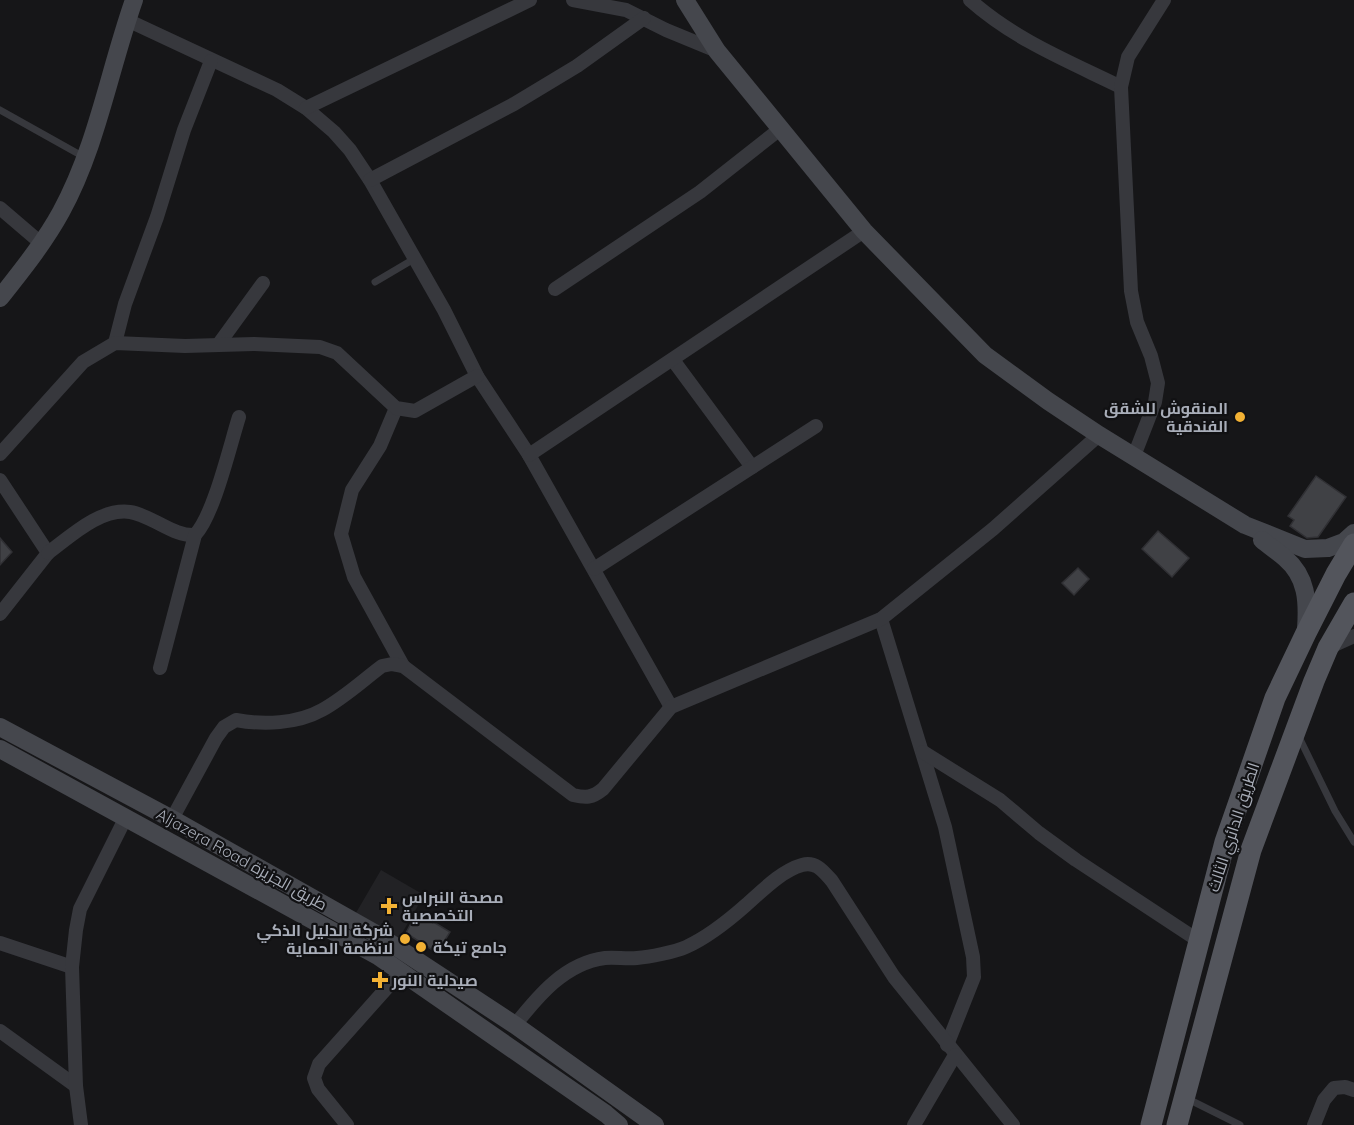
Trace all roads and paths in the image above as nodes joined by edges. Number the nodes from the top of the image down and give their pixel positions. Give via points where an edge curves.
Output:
1 (134, 0) edge
2 (530, 0) edge
3 (573, 0) edge
4 (686, 0) edge
5 (970, 0) edge
6 (1164, 0) edge
7 (644, 18) junction
8 (127, 20) junction
9 (717, 51) junction
10 (211, 61) junction
11 (1121, 87) junction
12 (306, 108) junction
13 (0, 110) edge
14 (780, 129) junction
15 (85, 158) junction
16 (370, 180) junction
17 (0, 208) edge
18 (864, 231) junction
19 (42, 244) junction
20 (414, 259) junction
21 (375, 282) dead end
22 (263, 283) dead end
23 (555, 289) dead end
24 (0, 298) edge
25 (115, 343) junction
26 (218, 345) junction
27 (673, 360) junction
28 (477, 376) junction
29 (396, 408) junction
30 (239, 417) dead end
31 (816, 426) dead end
32 (1099, 435) junction
33 (0, 454) edge
34 (530, 455) junction
35 (1134, 456) junction
36 (752, 468) junction
37 (0, 480) edge
38 (1245, 525) junction
39 (1354, 533) edge
40 (195, 534) junction
41 (1354, 544) edge
42 (48, 553) junction
43 (594, 569) junction
44 (1354, 603) edge
45 (0, 614) edge
46 (881, 619) junction
47 (1306, 633) junction
48 (1354, 636) edge
49 (1328, 648) junction
50 (404, 666) junction
51 (160, 668) dead end
52 (671, 707) junction
53 (0, 727) edge
54 (1295, 730) junction
55 (0, 749) edge
56 (923, 752) junction
57 (126, 817) junction
58 (172, 819) junction
59 (1354, 842) edge
60 (1199, 941) junction
61 (0, 943) edge
62 (72, 967) junction
63 (401, 972) junction
64 (515, 1025) junction
65 (0, 1031) edge
66 (951, 1050) junction
67 (76, 1086) junction
68 (1354, 1090) edge
69 (1184, 1096) junction
70 (81, 1125) edge
71 (347, 1125) edge
72 (619, 1125) edge
73 (655, 1125) edge
74 (914, 1125) edge
75 (1013, 1125) edge
76 (1151, 1125) edge
77 (1177, 1125) edge
78 (1240, 1125) edge
79 (1314, 1125) edge

1 - 8 main road
2 - 12 street
3 - 7 street via 626,10
4 - 9 main road
5 - 11 street via 1023,39
6 - 11 street via 1128,57
7 - 9 street
7 - 16 street via 577,66 514,104
8 - 10 street
8 - 15 main road
9 - 14 main road
10 - 12 street via 277,90
10 - 25 street via 184,129
11 - 35 street via 1131,291 1158,383 1155,402
12 - 16 street via 350,150
13 - 15 lane
14 - 18 main road
14 - 23 street via 700,192
15 - 19 main road
16 - 20 street
17 - 19 street
18 - 27 street
18 - 32 main road via 985,355
19 - 24 main road
20 - 21 lane
20 - 28 street
22 - 26 street
25 - 26 street
25 - 33 street via 83,362
26 - 29 street via 320,347 337,353
27 - 34 street
27 - 36 street
28 - 29 street via 415,411
28 - 34 street
29 - 50 street via 380,446 352,490 341,534 354,577
30 - 40 street via 215,495
31 - 36 street
32 - 35 main road
32 - 46 street via 993,529
34 - 43 street
35 - 38 main road
36 - 43 street
37 - 42 street
38 - 39 main road via 1305,549 1328,548
38 - 47 main road via 1286,559 1302,578 1308,604
40 - 42 street via 177,532 132,512 120,512 103,516
40 - 51 street
41 - 47 main road, الطريق الدائري الثالث
42 - 45 street
43 - 52 street
44 - 49 main road, الطريق الدائري الثالث
46 - 52 street
46 - 56 street
47 - 60 main road, الطريق الدائري الثالث via 1275,698 1225,842
48 - 49 street
49 - 54 main road, الطريق الدائري الثالث
50 - 52 street via 548,777 573,795 586,798 603,789
50 - 58 street via 382,666 320,711 278,722 236,720 224,727
53 - 58 main road, Aljazera Road طريق الجزيزة
54 - 59 lane
54 - 69 main road, الطريق الدائري الثالث via 1251,850
55 - 57 main road, Aljazera Road طريق الجزيزة
56 - 60 street via 971,780 1039,834
56 - 66 street via 945,827 973,957 974,976
57 - 62 street via 80,909
57 - 63 main road, Aljazera Road طريق الجزيزة
58 - 64 main road, Aljazera Road طريق الجزيزة via 378,935
60 - 76 main road, الطريق الدائري الثالث
61 - 62 street
62 - 67 street
63 - 71 street via 319,1064 315,1078 318,1089
63 - 72 main road, Aljazera Road طريق الجزيزة
64 - 66 street via 540,994 567,972 605,958 639,958 685,948 722,925 767,885 800,865 811,864 832,880 894,977
64 - 73 main road, Aljazera Road طريق الجزيزة
65 - 67 street
66 - 74 street
66 - 75 street
67 - 70 street
68 - 79 street via 1334,1088 1324,1100
69 - 77 main road, الطريق الدائري الثالث
69 - 78 lane

